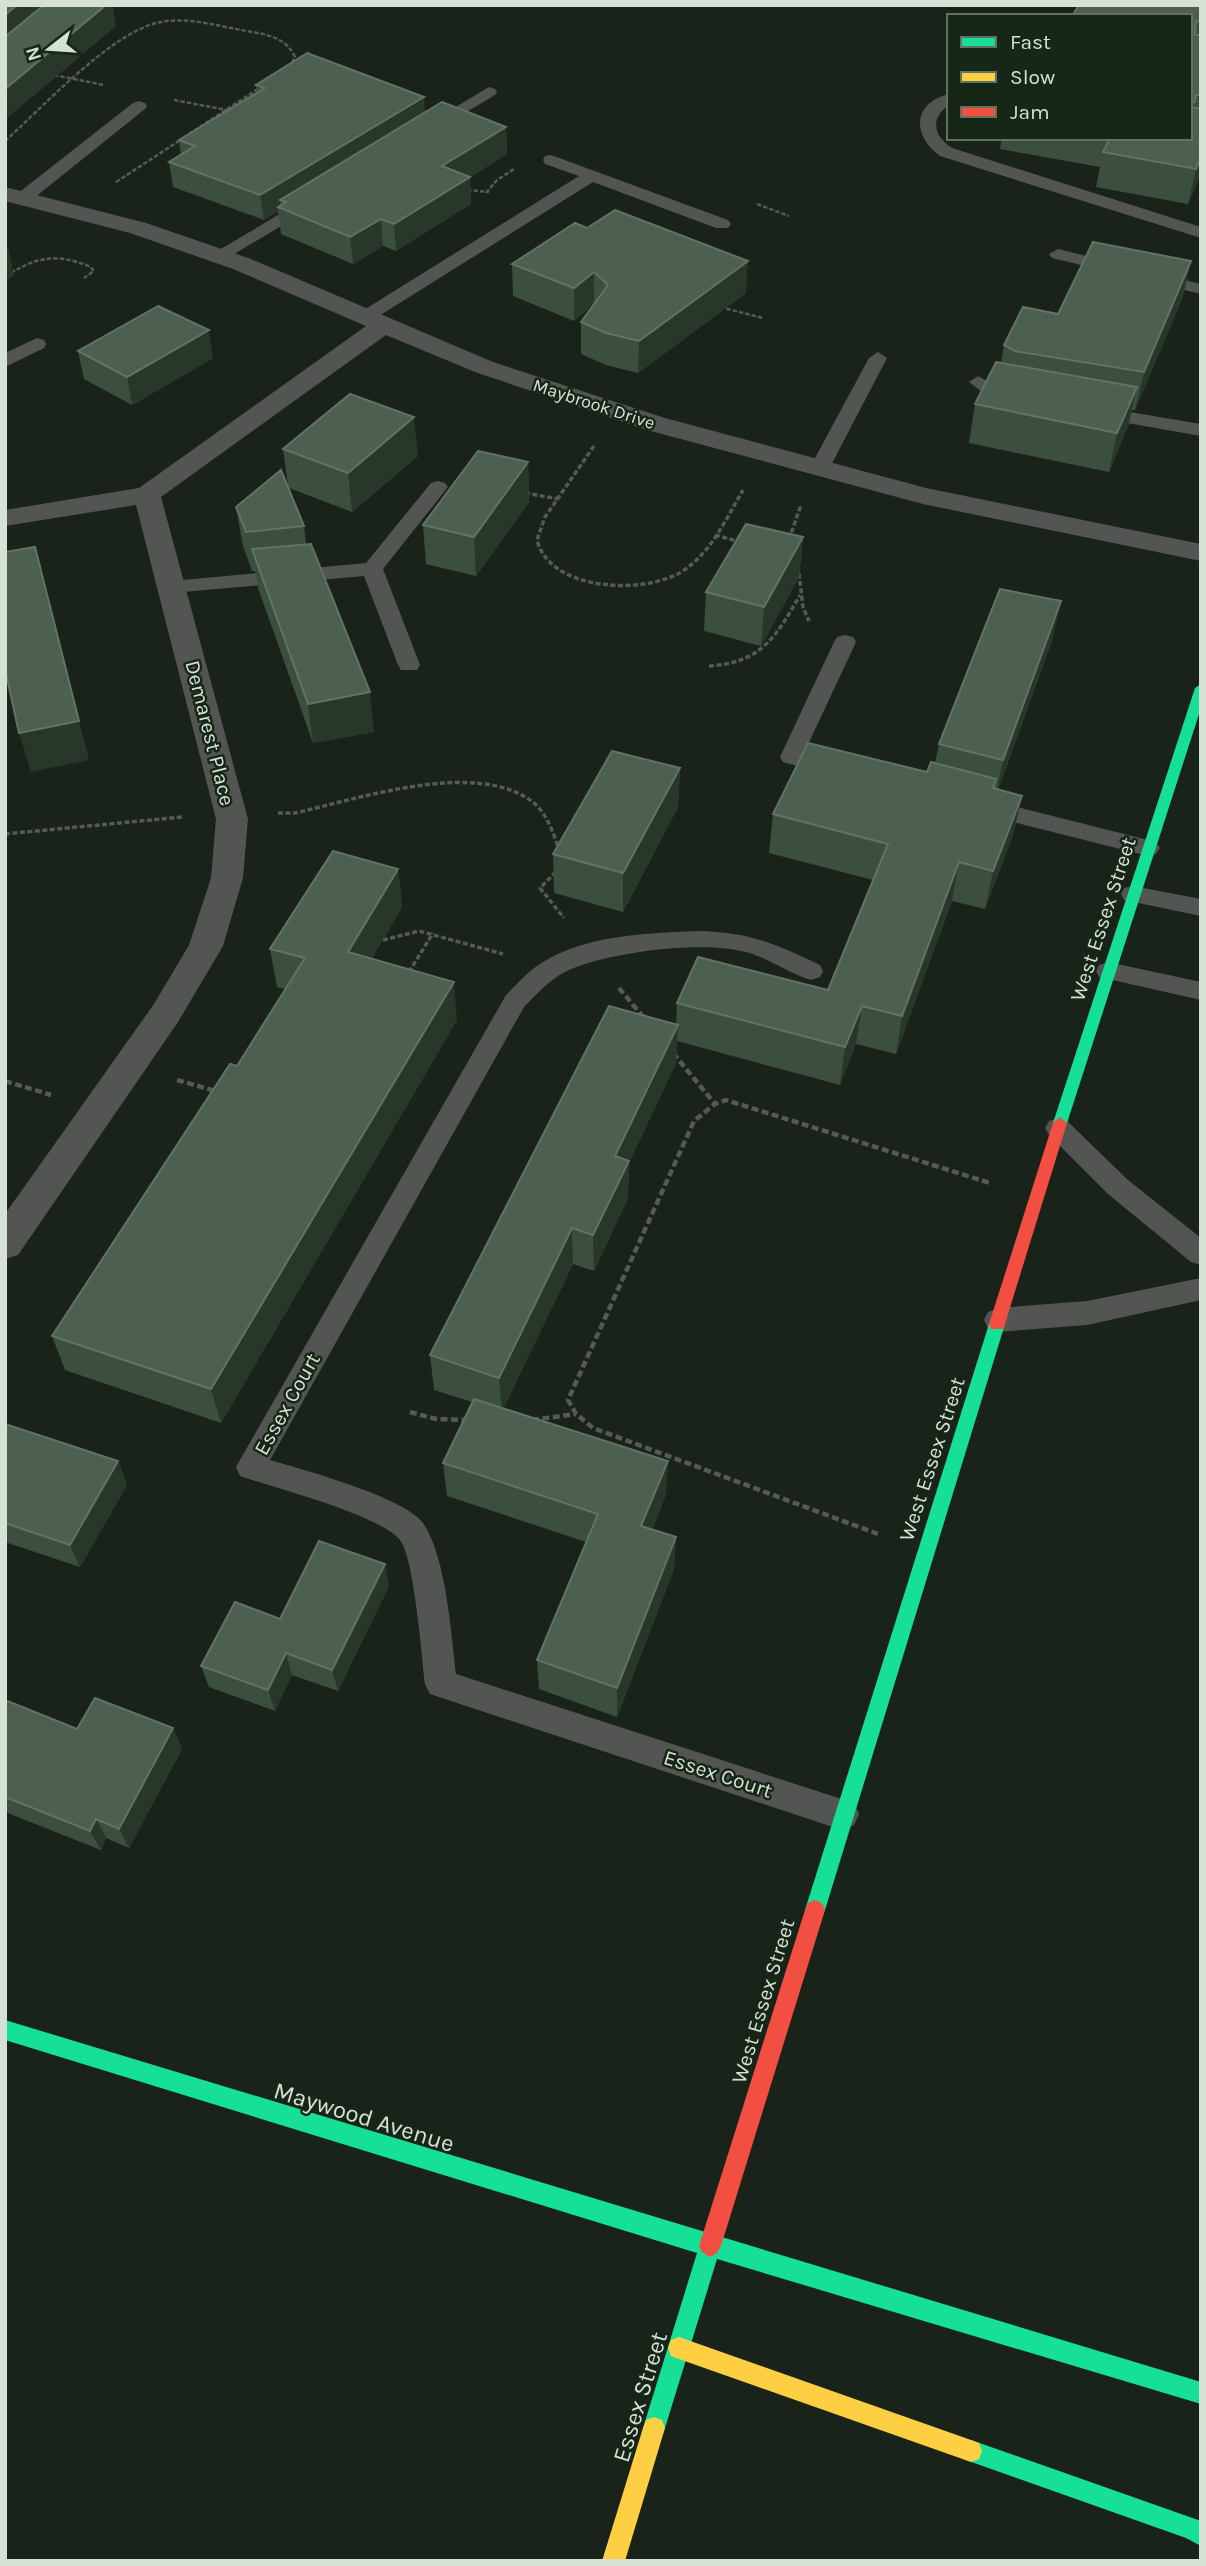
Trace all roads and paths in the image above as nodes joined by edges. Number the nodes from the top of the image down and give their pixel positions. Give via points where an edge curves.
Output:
1 (52, 75) edge
2 (116, 88) dead end
3 (489, 92) dead end
4 (172, 99) dead end
5 (947, 100) edge
6 (139, 106) dead end
7 (239, 113) edge
8 (407, 142) edge
9 (551, 160) dead end
10 (592, 176) junction
11 (324, 192) edge
12 (14, 196) edge
13 (722, 224) dead end
14 (1201, 233) edge
15 (1058, 254) dead end
16 (218, 256) junction
17 (5, 276) edge
18 (84, 278) dead end
19 (1201, 289) edge
20 (718, 307) edge
21 (763, 318) dead end
22 (374, 321) junction
23 (37, 344) dead end
24 (878, 358) dead end
25 (5, 361) edge
26 (978, 382) dead end
27 (1041, 404) edge
28 (1081, 410) edge
29 (616, 411) junction
30 (1201, 430) edge
31 (752, 452) junction
32 (814, 468) junction
33 (438, 487) dead end
34 (515, 492) edge
35 (147, 495) junction
36 (559, 499) junction
37 (5, 517) edge
38 (715, 535) junction
39 (742, 543) edge
40 (794, 544) edge
41 (1201, 553) edge
42 (795, 558) edge
43 (372, 569) junction
44 (172, 587) junction
45 (800, 594) junction
46 (845, 642) joint
47 (409, 664) dead end
48 (709, 666) dead end
49 (1201, 688) edge
50 (857, 774) edge
51 (963, 801) edge
52 (230, 813) junction
53 (5, 834) edge
54 (1148, 848) junction
55 (559, 859) edge
56 (559, 869) edge
57 (1133, 894) junction
58 (1201, 908) edge
59 (433, 933) junction
60 (383, 940) dead end
61 (591, 954) junction
62 (508, 955) dead end
63 (811, 971) dead end
64 (1108, 971) junction
65 (401, 984) edge
66 (1201, 991) edge
67 (653, 1029) edge
68 (671, 1051) edge
69 (130, 1065) junction
70 (223, 1094) edge
71 (715, 1104) junction
72 (1058, 1128) junction
73 (1036, 1198) junction
74 (5, 1244) edge
75 (1201, 1254) edge
76 (1201, 1289) edge
77 (998, 1320) junction
78 (410, 1412) dead end
79 (576, 1415) junction
80 (528, 1420) edge
81 (472, 1421) edge
82 (925, 1551) junction
83 (842, 1814) junction
84 (5, 2030) edge
85 (710, 2246) junction
86 (678, 2348) junction
87 (1201, 2393) edge
88 (1201, 2535) edge
89 (612, 2561) edge

1 - 2 path
3 - 8 lane
4 - 7 path
5 - 14 lane via 936,104 927,129 931,141 946,152
6 - 12 lane
9 - 10 lane
10 - 13 lane
10 - 22 lane
11 - 16 lane
12 - 16 street, Maybrook Drive via 138,228
15 - 19 lane
16 - 22 street, Maybrook Drive
17 - 18 path via 33,259 55,256 90,265 94,271
20 - 21 path
22 - 29 street, Maybrook Drive via 484,367
22 - 35 street
23 - 25 lane
24 - 32 lane
26 - 27 lane via 1001,397
28 - 30 lane
29 - 31 street, Maybrook Drive
29 - 36 path
31 - 32 street, Maybrook Drive
31 - 38 path via 744,487
32 - 40 path via 792,531
32 - 41 street, Maybrook Drive via 923,496
33 - 43 lane
34 - 36 path
35 - 37 street
35 - 44 street, Demarest Place
36 - 38 path via 537,537 539,549 562,571 600,584 666,580 698,559
38 - 39 path
42 - 45 path via 801,573
43 - 44 lane
43 - 47 lane
44 - 52 street, Demarest Place
45 - 46 path via 807,620
45 - 48 path via 765,649 735,665
46 - 50 lane via 791,757
49 - 54 main road, West Essex Street
51 - 54 lane
52 - 53 path
52 - 55 path via 295,813 394,790 461,783 492,785 534,803 550,827
52 - 69 street, Demarest Place via 227,878 206,946
54 - 57 main road, West Essex Street
56 - 61 path via 540,888
57 - 58 lane
57 - 64 main road, West Essex Street
59 - 60 path via 419,931
59 - 62 path
59 - 65 path
61 - 63 lane, Essex Court via 645,943 743,942
61 - 67 path
61 - 83 lane, Essex Court via 554,967 514,1001 251,1466 393,1516 412,1532 426,1581 441,1684
64 - 66 lane
64 - 72 main road, West Essex Street
68 - 71 path
69 - 70 path
69 - 74 street, Demarest Place
71 - 73 path via 726,1100
71 - 79 path via 694,1121 568,1400
72 - 73 main road, West Essex Street
72 - 75 lane via 1118,1187
73 - 77 main road, West Essex Street
76 - 77 lane via 1087,1312
77 - 82 main road, West Essex Street
78 - 81 path
79 - 80 path
79 - 82 path via 593,1428
82 - 83 main road, West Essex Street
83 - 85 main road, West Essex Street
84 - 85 main road, Maywood Avenue
85 - 86 main road, Essex Street
85 - 87 main road, Maywood Avenue
86 - 88 main road
86 - 89 main road, Essex Street

